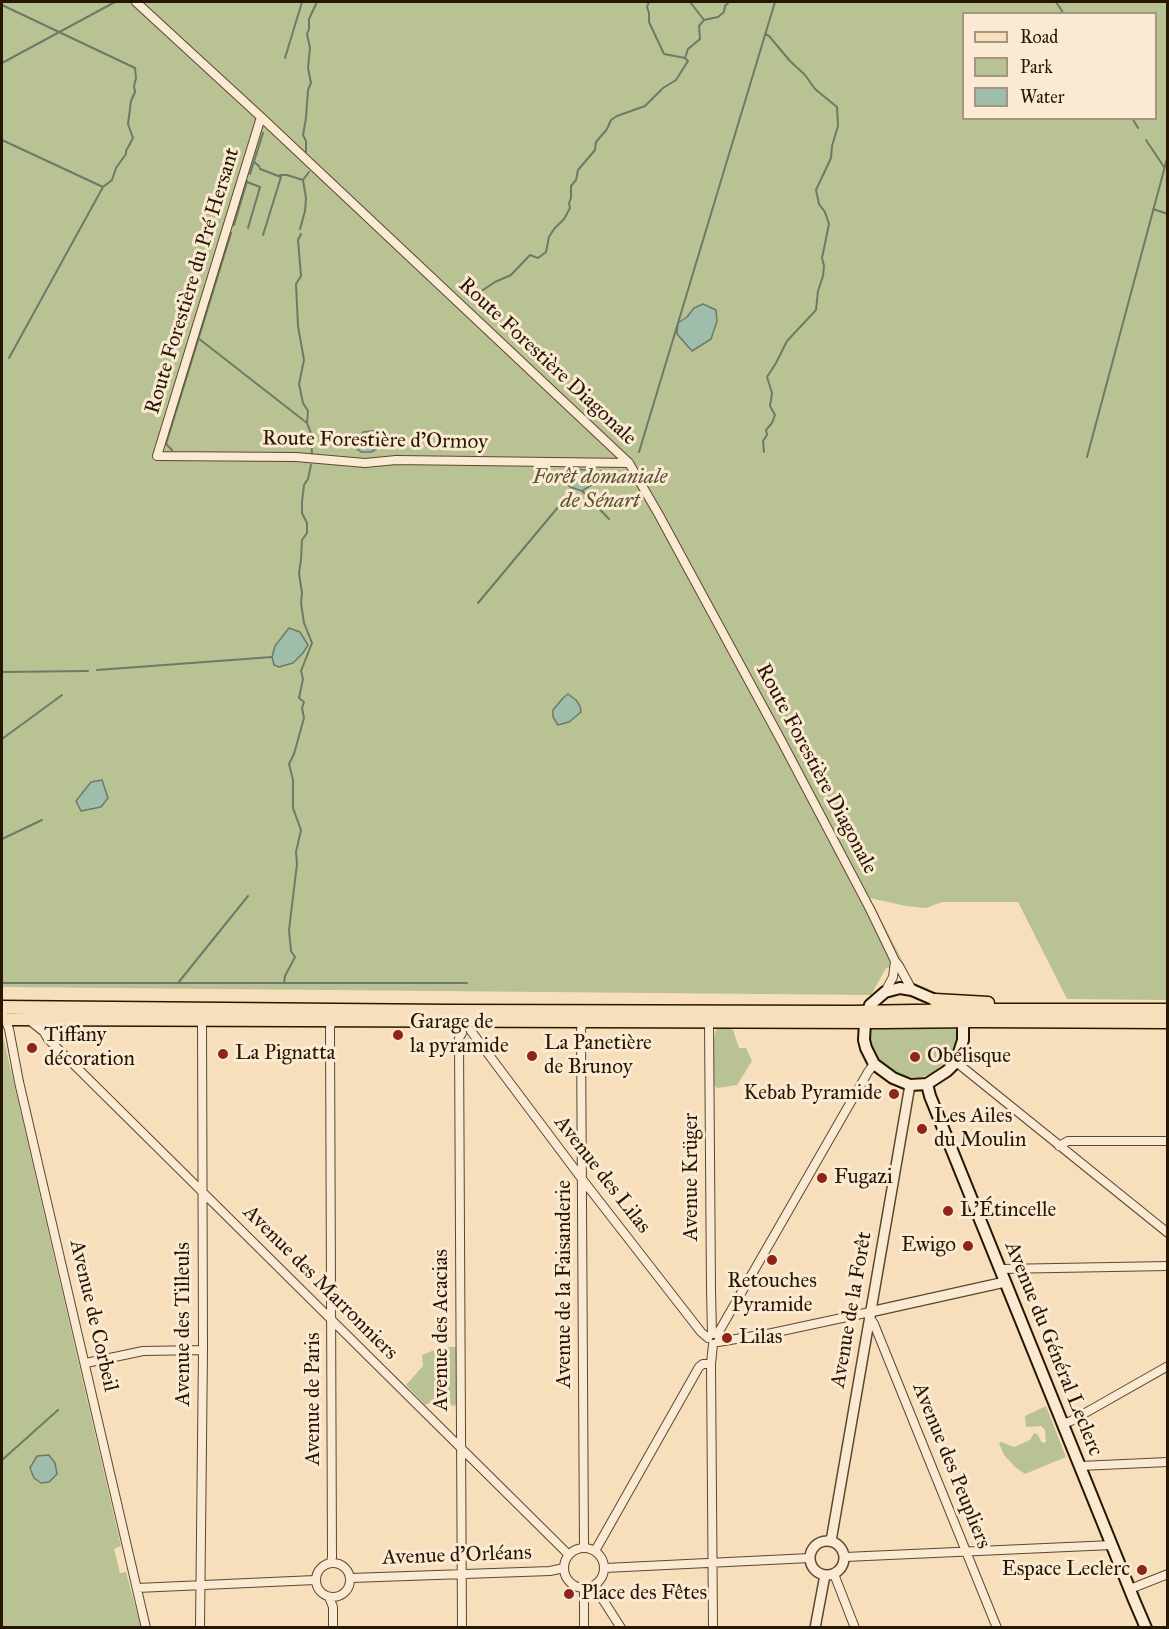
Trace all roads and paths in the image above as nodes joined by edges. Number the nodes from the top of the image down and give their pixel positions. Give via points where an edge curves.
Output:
1 (136, 2) edge
2 (261, 117) junction
3 (158, 456) joint
4 (629, 463) junction
5 (895, 962) junction
6 (912, 990) junction
7 (885, 992) junction
8 (935, 1000) junction
9 (66, 1007) junction
10 (954, 1010) junction
11 (1167, 1010) edge
12 (1014, 1011) junction
13 (2, 1014) edge
14 (53, 1016) junction
15 (866, 1017) junction
16 (28, 1019) junction
17 (202, 1020) junction
18 (332, 1020) junction
19 (479, 1020) junction
20 (583, 1020) junction
21 (454, 1021) junction
22 (709, 1021) junction
23 (963, 1021) junction
24 (1167, 1022) edge
25 (471, 1031) junction
26 (462, 1033) junction
27 (47, 1036) junction
28 (956, 1062) junction
29 (874, 1064) junction
30 (927, 1084) junction
31 (910, 1085) junction
32 (1167, 1141) edge
33 (1059, 1146) junction
34 (582, 1179) junction
35 (202, 1191) junction
36 (1167, 1233) edge
37 (1167, 1266) edge
38 (1000, 1269) junction
39 (1005, 1282) junction
40 (870, 1315) junction
41 (331, 1319) junction
42 (713, 1338) junction
43 (203, 1350) junction
44 (86, 1363) junction
45 (711, 1364) junction
46 (1167, 1366) edge
47 (1063, 1424) junction
48 (461, 1447) junction
49 (1167, 1462) edge
50 (1080, 1466) junction
51 (831, 1540) junction
52 (1112, 1545) junction
53 (584, 1548) junction
54 (595, 1551) junction
55 (967, 1552) junction
56 (569, 1554) junction
57 (845, 1557) junction
58 (810, 1558) junction
59 (331, 1562) junction
60 (712, 1563) junction
61 (564, 1568) junction
62 (605, 1568) junction
63 (829, 1574) junction
64 (1167, 1574) edge
65 (461, 1575) junction
66 (351, 1578) junction
67 (315, 1580) junction
68 (596, 1584) junction
69 (199, 1586) junction
70 (137, 1588) junction
71 (584, 1588) junction
72 (1130, 1589) junction
73 (329, 1597) junction
74 (146, 1628) edge
75 (200, 1628) edge
76 (333, 1628) edge
77 (462, 1628) edge
78 (584, 1628) edge
79 (621, 1628) edge
80 (712, 1628) edge
81 (815, 1628) edge
82 (855, 1628) edge
83 (998, 1628) edge
84 (1146, 1628) edge

1 - 2 street, Route Forestière Diagonale
2 - 3 street, Route Forestière du Pré Hersant
2 - 4 street, Route Forestière Diagonale
3 - 4 street, Route Forestière d'Ormoy via 296,457 365,463
4 - 5 street, Route Forestière Diagonale via 782,742
5 - 6 street, Route Forestière Diagonale
5 - 7 street
6 - 7 main road
6 - 8 main road
7 - 15 main road via 870,1005
8 - 10 main road
8 - 12 main road via 1003,1004
9 - 13 main road
9 - 14 street
9 - 15 main road
10 - 12 main road
10 - 15 main road
10 - 23 main road
11 - 12 main road
13 - 16 main road
13 - 44 street, Avenue de Corbeil
14 - 16 main road
14 - 17 main road
14 - 27 street
15 - 22 main road
15 - 23 main road
15 - 29 main road via 865,1043
16 - 27 street, Avenue des Marronniers
17 - 18 main road
17 - 35 street, Avenue des Tilleuls
18 - 21 main road
18 - 41 street, Avenue de Paris
19 - 20 main road
19 - 21 main road
19 - 25 street
20 - 22 main road
20 - 34 street, Avenue de la Faisanderie
21 - 26 street
22 - 42 street, Avenue Krüger
23 - 24 main road
23 - 28 main road via 963,1040
25 - 26 street
25 - 34 street, Avenue des Lilas
26 - 48 street, Avenue des Acacias
27 - 35 street, Avenue des Marronniers
28 - 30 main road
28 - 33 street
29 - 31 main road
29 - 42 street
30 - 31 main road
30 - 38 main road, Avenue du Général Leclerc
31 - 40 street, Avenue de la Forêt
32 - 33 street via 1068,1141
33 - 36 street
34 - 42 street, Avenue des Lilas via 701,1332
34 - 53 street, Avenue de la Faisanderie
35 - 41 street, Avenue des Marronniers
35 - 43 street, Avenue des Tilleuls
37 - 38 street
38 - 39 main road, Avenue du Général Leclerc
39 - 40 street
39 - 47 main road, Avenue du Général Leclerc
40 - 42 street via 772,1334
40 - 51 street, Avenue de la Forêt
40 - 55 street, Avenue des Peupliers
41 - 48 street, Avenue des Marronniers
41 - 59 street, Avenue de Paris
42 - 45 street, Avenue Krüger
43 - 44 street via 143,1350
43 - 69 street, Avenue des Tilleuls
44 - 70 street, Avenue de Corbeil
45 - 54 street via 699,1367
45 - 60 street, Avenue Krüger
46 - 47 street
47 - 50 main road, Avenue du Général Leclerc
48 - 56 street, Avenue des Marronniers
48 - 65 street, Avenue des Acacias
49 - 50 street
50 - 52 main road, Avenue du Général Leclerc
51 - 57 street via 841,1546
51 - 58 street via 816,1544
52 - 55 street
52 - 72 main road, Avenue du Général Leclerc
53 - 54 street
53 - 56 street
54 - 62 street
55 - 57 street
55 - 83 street, Avenue des Peupliers
56 - 61 street
57 - 63 street via 843,1565
58 - 60 street
58 - 63 street via 814,1569
59 - 66 street via 342,1564
59 - 67 street via 322,1566
60 - 62 street
60 - 80 street, Avenue Krüger
61 - 65 street, Avenue d'Orléans
61 - 71 street via 568,1580
62 - 68 street
63 - 81 street
63 - 82 street
64 - 72 street
65 - 66 street, Avenue d'Orléans
65 - 77 street, Avenue des Acacias
66 - 73 street via 344,1593
67 - 69 street
67 - 73 street via 319,1591
68 - 71 street
68 - 79 street
69 - 70 street
69 - 75 street, Avenue des Tilleuls
70 - 74 street, Avenue de Corbeil
71 - 78 street
72 - 84 main road, Avenue du Général Leclerc
73 - 76 street

